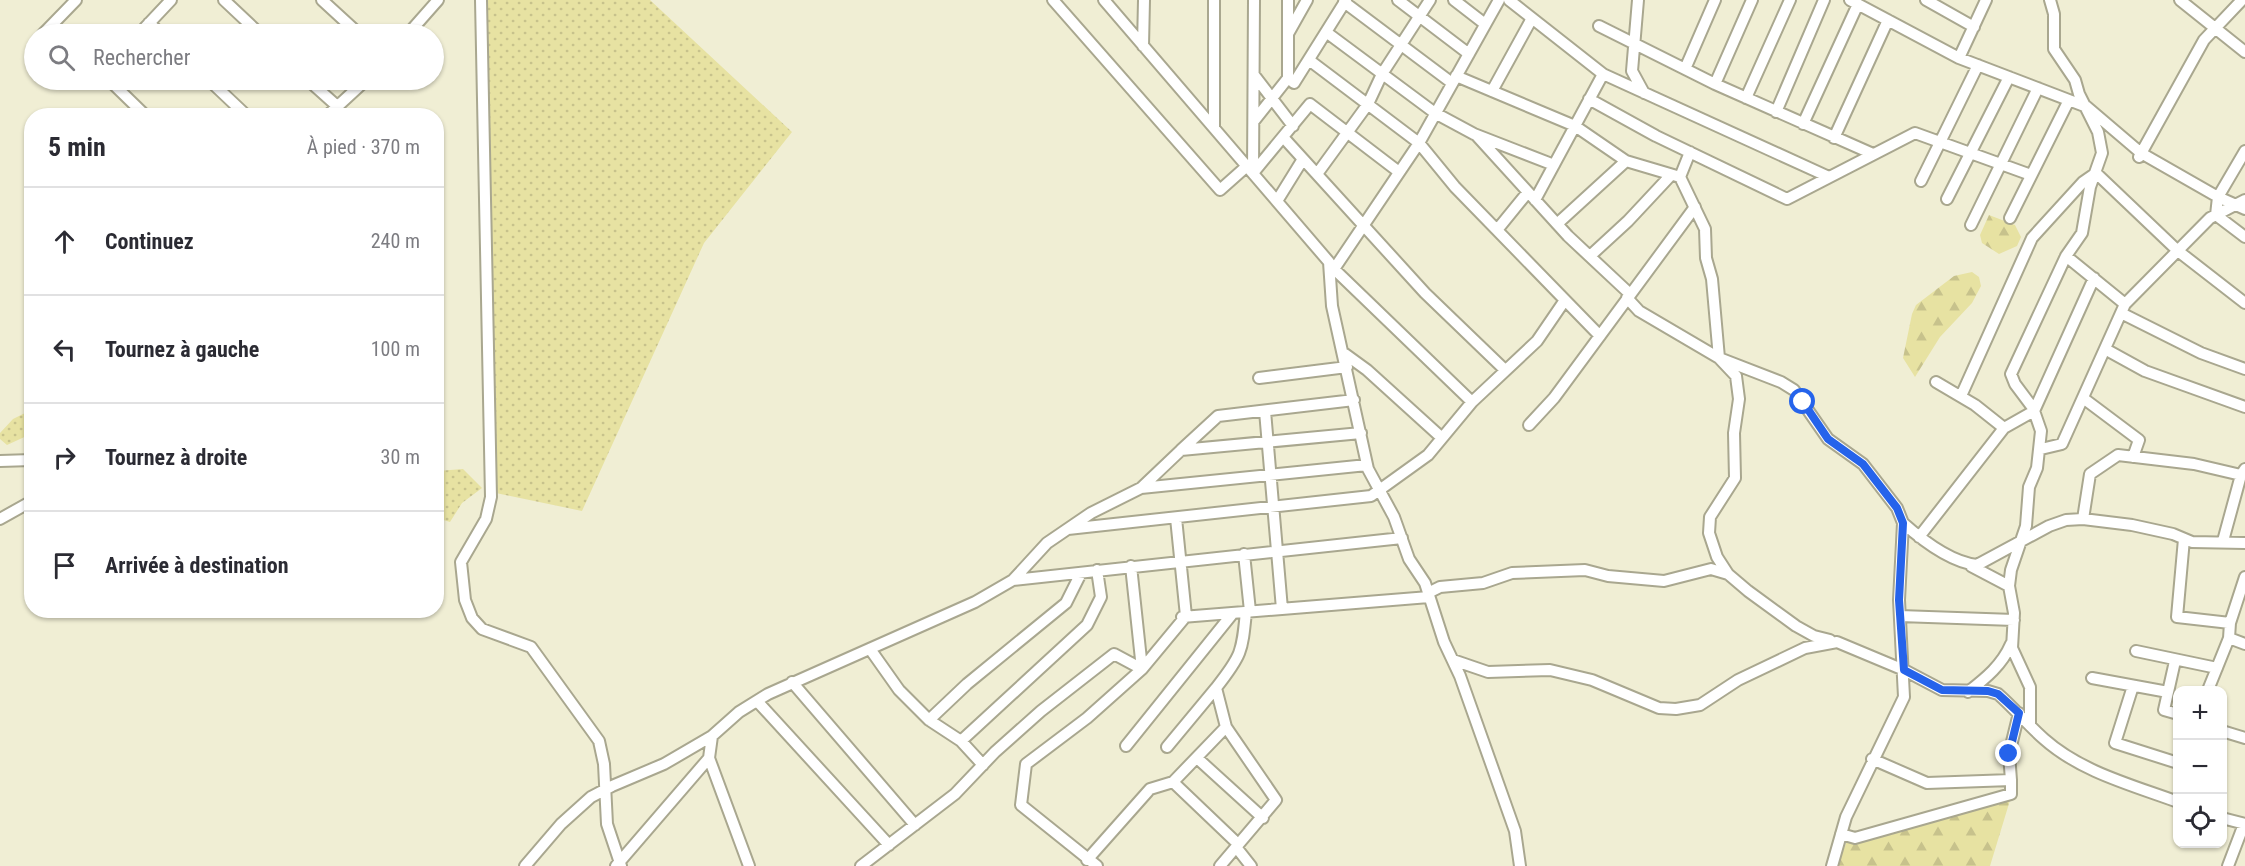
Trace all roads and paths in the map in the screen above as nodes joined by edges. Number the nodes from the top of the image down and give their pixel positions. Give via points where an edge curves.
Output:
1 (76, 0) edge
2 (171, 0) edge
3 (224, 0) edge
4 (322, 0) edge
5 (481, 0) edge
6 (1053, 0) edge
7 (1104, 0) edge
8 (1144, 0) edge
9 (1214, 0) edge
10 (1254, 0) edge
11 (1288, 0) edge
12 (1307, 0) edge
13 (1398, 0) edge
14 (1430, 0) edge
15 (1454, 0) edge
16 (1499, 0) edge
17 (1509, 0) edge
18 (1715, 0) edge
19 (1752, 0) edge
20 (1790, 0) edge
21 (1824, 0) edge
22 (1926, 0) edge
23 (1986, 0) edge
24 (2180, 0) edge
25 (1345, 1) edge
26 (2051, 1) edge
27 (1636, 2) edge
28 (1854, 2) edge
29 (431, 3) edge
30 (2239, 3) edge
31 (1419, 16) junction
32 (1531, 20) junction
33 (1888, 20) junction
34 (53, 24) edge
35 (149, 24) edge
36 (250, 24) edge
37 (348, 24) edge
38 (415, 24) edge
39 (1485, 24) junction
40 (1599, 26) dead end
41 (1974, 27) junction
42 (2215, 28) junction
43 (1289, 32) junction
44 (1326, 32) junction
45 (1401, 44) junction
46 (1636, 44) junction
47 (1143, 46) junction
48 (2245, 52) edge
49 (1469, 54) junction
50 (1959, 58) junction
51 (1309, 60) junction
52 (1978, 65) junction
53 (1685, 69) junction
54 (1382, 74) junction
55 (1603, 74) junction
56 (1254, 75) junction
57 (2008, 77) junction
58 (1288, 78) junction
59 (1454, 79) junction
60 (1715, 84) junction
61 (2038, 88) junction
62 (119, 90) edge
63 (220, 90) edge
64 (319, 90) edge
65 (355, 90) edge
66 (1492, 91) junction
67 (1644, 93) junction
68 (1746, 98) junction
69 (1272, 99) junction
70 (1589, 99) junction
71 (2068, 100) junction
72 (1368, 104) junction
73 (337, 106) joint
74 (2087, 106) junction
75 (138, 108) edge
76 (239, 108) edge
77 (1776, 112) junction
78 (1435, 114) junction
79 (1254, 121) junction
80 (1803, 124) junction
81 (1293, 126) junction
82 (1575, 126) junction
83 (1214, 128) junction
84 (1347, 133) junction
85 (1474, 134) junction
86 (1283, 137) junction
87 (1834, 138) junction
88 (1419, 143) junction
89 (1940, 143) junction
90 (2245, 151) edge
91 (1690, 152) junction
92 (1970, 153) junction
93 (1874, 154) junction
94 (2140, 156) junction
95 (1303, 159) junction
96 (1626, 161) junction
97 (2001, 163) junction
98 (1554, 165) junction
99 (1250, 169) junction
100 (1399, 172) junction
101 (2096, 173) junction
102 (1317, 174) junction
103 (2031, 175) junction
104 (1676, 176) junction
105 (1829, 177) junction
106 (1921, 181) dead end
107 (1532, 196) junction
108 (2218, 197) junction
109 (1947, 200) dead end
110 (1277, 201) junction
111 (2242, 205) edge
112 (1695, 207) junction
113 (2216, 215) junction
114 (2010, 218) dead end
115 (1557, 224) junction
116 (1363, 225) junction
117 (1971, 225) dead end
118 (1497, 231) junction
119 (2245, 237) edge
120 (2178, 250) junction
121 (1590, 256) junction
122 (2066, 256) junction
123 (1332, 272) junction
124 (2094, 278) junction
125 (1629, 296) junction
126 (1565, 300) junction
127 (2245, 303) edge
128 (2123, 309) junction
129 (1600, 336) junction
130 (2105, 349) junction
131 (1345, 354) junction
132 (1719, 358) junction
133 (1347, 367) junction
134 (2245, 369) edge
135 (1505, 370) junction
136 (1259, 378) dead end
137 (1936, 382) dead end
138 (1961, 396) junction
139 (2083, 399) junction
140 (1354, 400) junction
141 (1472, 402) junction
142 (2245, 407) edge
143 (1265, 411) junction
144 (2034, 411) junction
145 (1529, 425) dead end
146 (2004, 428) junction
147 (1361, 433) junction
148 (1442, 438) junction
149 (1268, 442) junction
150 (2040, 449) junction
151 (1181, 450) junction
152 (2133, 457) junction
153 (0, 460) edge
154 (24, 460) edge
155 (1368, 465) junction
156 (2243, 472) edge
157 (1272, 474) junction
158 (1141, 488) junction
159 (1381, 489) junction
160 (24, 506) edge
161 (1271, 507) junction
162 (1176, 518) junction
163 (0, 519) edge
164 (2083, 519) junction
165 (1903, 523) junction
166 (1068, 529) junction
167 (1919, 537) junction
168 (1402, 538) junction
169 (2184, 539) junction
170 (2022, 540) junction
171 (2223, 541) junction
172 (2245, 543) edge
173 (1276, 551) junction
174 (1244, 555) junction
175 (1179, 561) junction
176 (1968, 564) junction
177 (1131, 566) junction
178 (1097, 570) junction
179 (1081, 573) junction
180 (1728, 574) junction
181 (2245, 577) edge
182 (1013, 580) junction
183 (2009, 586) junction
184 (1429, 595) junction
185 (1282, 609) junction
186 (1248, 611) junction
187 (1233, 613) junction
188 (1900, 616) junction
189 (1181, 617) junction
190 (2014, 620) junction
191 (2230, 623) junction
192 (2229, 638) junction
193 (2012, 640) junction
194 (1837, 642) junction
195 (2245, 644) edge
196 (870, 649) junction
197 (2136, 651) dead end
198 (1453, 660) junction
199 (2175, 661) junction
200 (2217, 668) junction
201 (1142, 669) junction
202 (1904, 670) junction
203 (2092, 678) dead end
204 (792, 682) junction
205 (2133, 686) junction
206 (2210, 686) edge
207 (1216, 688) junction
208 (1968, 692) junction
209 (2168, 693) junction
210 (757, 701) junction
211 (2019, 713) junction
212 (2173, 713) edge
213 (929, 720) junction
214 (2030, 725) junction
215 (1226, 727) junction
216 (2227, 732) edge
217 (712, 736) junction
218 (2245, 738) edge
219 (961, 741) junction
220 (1126, 746) dead end
221 (1167, 747) dead end
222 (709, 758) junction
223 (1197, 758) junction
224 (1872, 759) junction
225 (2173, 761) edge
226 (983, 765) junction
227 (2011, 780) junction
228 (1173, 782) junction
229 (604, 790) junction
230 (2173, 800) edge
231 (1263, 818) junction
232 (2227, 819) edge
233 (2245, 824) edge
234 (915, 825) junction
235 (1841, 834) junction
236 (889, 844) junction
237 (1237, 846) junction
238 (1094, 864) edge
239 (619, 865) edge
240 (525, 866) edge
241 (749, 866) edge
242 (861, 866) edge
243 (1220, 866) edge
244 (1251, 866) edge
245 (1520, 866) edge
246 (1832, 866) edge
247 (2228, 866) edge

1 - 34 street
2 - 35 street
3 - 36 street
4 - 37 street
5 - 229 street via 491,497 486,519 461,562 465,600 471,618 482,629 531,647 583,716 598,741 604,764
6 - 99 street via 1220,190
7 - 47 street
8 - 47 street
9 - 83 street
10 - 56 street
11 - 43 street
12 - 43 street
13 - 31 street
14 - 31 street
15 - 39 street
16 - 39 street
17 - 32 street
18 - 53 street
19 - 60 street
20 - 68 street
21 - 77 street
22 - 41 street
23 - 41 street
24 - 42 street
25 - 44 street
25 - 45 street
26 - 74 street via 2054,49
27 - 46 street
28 - 33 street
28 - 80 street
29 - 38 street
30 - 42 street
31 - 45 street
31 - 49 street
32 - 55 street
32 - 66 street
33 - 50 street
33 - 87 street
39 - 49 street
40 - 46 street
41 - 50 street
42 - 48 street
42 - 94 street via 2204,40
43 - 58 street
44 - 51 street
44 - 54 street
45 - 54 street
45 - 59 street
46 - 53 street
46 - 67 street via 1632,71
47 - 83 street
49 - 59 street
50 - 52 street
51 - 58 street via 1294,83
51 - 72 street
52 - 57 street
52 - 89 street
53 - 60 street
54 - 72 street
54 - 78 street
55 - 67 street
55 - 70 street
56 - 69 street
56 - 79 street
57 - 61 street
57 - 92 street
58 - 69 street
59 - 66 street
59 - 78 street
60 - 68 street
61 - 71 street
61 - 97 street
62 - 75 street
63 - 76 street
64 - 73 street
65 - 73 street
66 - 82 street
67 - 105 street
68 - 77 street
69 - 79 street
69 - 81 street
70 - 82 street
70 - 91 street
71 - 74 street
71 - 103 street
72 - 84 street
72 - 88 street
74 - 94 street
74 - 101 street via 2102,153
77 - 80 street
78 - 85 street
78 - 88 street
79 - 99 street
80 - 87 street
81 - 84 street via 1310,105
81 - 86 street
82 - 96 street
82 - 98 street
83 - 99 street
84 - 100 street
84 - 102 street
85 - 98 street
85 - 107 street
86 - 95 street
86 - 99 street
87 - 93 street
88 - 100 street
88 - 118 street
89 - 92 street
89 - 93 street via 1915,134
89 - 106 street
90 - 108 street
91 - 104 street
91 - 105 street via 1787,199
92 - 97 street
92 - 109 street
93 - 105 street
94 - 108 street
95 - 102 street
95 - 110 street
96 - 104 street
96 - 115 street
97 - 103 street
97 - 117 street
98 - 107 street
99 - 110 street
100 - 116 street
101 - 120 street
101 - 122 street via 2082,233
101 - 138 street via 2032,238
102 - 116 street
103 - 114 street
104 - 112 street
104 - 121 street
107 - 115 street
107 - 118 street
108 - 111 street
108 - 113 street
110 - 123 street via 1329,262
111 - 113 street
112 - 125 street
112 - 132 street via 1705,228
113 - 119 street
113 - 120 street
115 - 121 street
116 - 123 street
116 - 135 street via 1425,293
118 - 126 street
120 - 127 street
120 - 128 street
121 - 125 street
122 - 124 street
122 - 144 street via 2012,374
123 - 131 street via 1332,306
123 - 141 street
124 - 128 street
124 - 144 street
125 - 129 street
125 - 132 street via 1639,311
126 - 129 street
126 - 135 street via 1537,341
128 - 130 street
128 - 134 street via 2201,353
129 - 145 street
130 - 139 street
130 - 142 street via 2145,371
131 - 133 street
131 - 148 street
132 - 165 street via 1794,390 1828,439 1863,464 1897,508
132 - 180 street via 1736,376 1739,399 1734,433 1735,478 1710,517 1709,533
133 - 136 street
133 - 140 street
135 - 141 street
137 - 138 street
138 - 146 street
139 - 150 street via 2062,444
139 - 152 street via 2139,440
140 - 143 street
140 - 147 street
141 - 148 street
143 - 149 street
143 - 151 street via 1218,416
144 - 146 street
144 - 150 street via 2041,431
146 - 167 street
147 - 149 street
147 - 155 street
148 - 159 street via 1428,455
149 - 151 street
149 - 157 street
150 - 170 street via 2029,488
151 - 158 street
152 - 156 street
152 - 164 street via 2118,455 2090,474
153 - 154 street
155 - 157 street
155 - 159 street
156 - 171 street
157 - 158 street
157 - 161 street
158 - 166 street
159 - 161 street via 1371,496
159 - 168 street
160 - 163 street
161 - 162 street
161 - 173 street
162 - 166 street
162 - 175 street
164 - 169 street via 2132,525
164 - 170 street via 2066,520
165 - 167 street
165 - 188 street
166 - 182 street via 1047,543
167 - 176 street
168 - 173 street
168 - 184 street
169 - 171 street
169 - 191 street via 2177,618
170 - 176 street via 1984,564
170 - 183 street
171 - 172 street
173 - 174 street
173 - 185 street
174 - 175 street
174 - 186 street
175 - 177 street
175 - 189 street
176 - 183 street
177 - 178 street
177 - 201 street
178 - 179 street
178 - 219 street via 1101,597 1087,625
179 - 182 street
179 - 213 street via 1066,603
180 - 184 street via 1711,570 1664,581 1585,570 1512,573 1483,583 1440,587
180 - 194 street via 1796,626
181 - 191 street
182 - 196 street via 975,602
183 - 190 street
184 - 185 street
184 - 198 street
185 - 186 street
186 - 187 street
186 - 207 street via 1238,660
187 - 189 street
187 - 220 street
188 - 190 street
188 - 202 street
189 - 201 street
190 - 193 street
191 - 192 street
192 - 195 street
192 - 200 street
193 - 208 street via 2006,655 1988,677
193 - 214 street via 2014,658 2030,687
194 - 198 street via 1805,648 1738,680 1700,705 1676,709 1659,708 1592,680 1550,670 1488,672
194 - 202 street
196 - 204 street
196 - 213 street via 899,690
197 - 199 street
198 - 245 street via 1515,831
199 - 200 street
199 - 209 street
200 - 206 street
201 - 226 street via 1114,654 1041,711
201 - 238 street via 1026,765 1021,805
202 - 208 street via 1942,690
202 - 224 street via 1904,697
203 - 205 street
204 - 210 street
204 - 234 street
205 - 209 street
205 - 225 street via 2115,742
207 - 215 street
207 - 221 street
208 - 211 street via 1998,694
209 - 212 street via 2164,710
210 - 217 street
210 - 236 street
211 - 214 street
211 - 227 street via 2009,754
213 - 219 street
214 - 230 street via 2044,740 2083,766
215 - 223 street
215 - 231 street via 1276,800
216 - 218 street
217 - 222 street
217 - 229 street via 664,764
219 - 226 street
222 - 239 street
222 - 241 street
223 - 228 street
223 - 231 street
224 - 227 street via 1928,783
224 - 235 street
226 - 234 street via 955,794
227 - 235 street via 2012,794 1855,838
228 - 237 street
228 - 238 street via 1150,789
229 - 239 street via 607,824
229 - 240 street via 561,824
231 - 237 street
232 - 233 street
233 - 247 street
234 - 236 street
235 - 246 street
236 - 242 street
237 - 243 street
237 - 244 street

